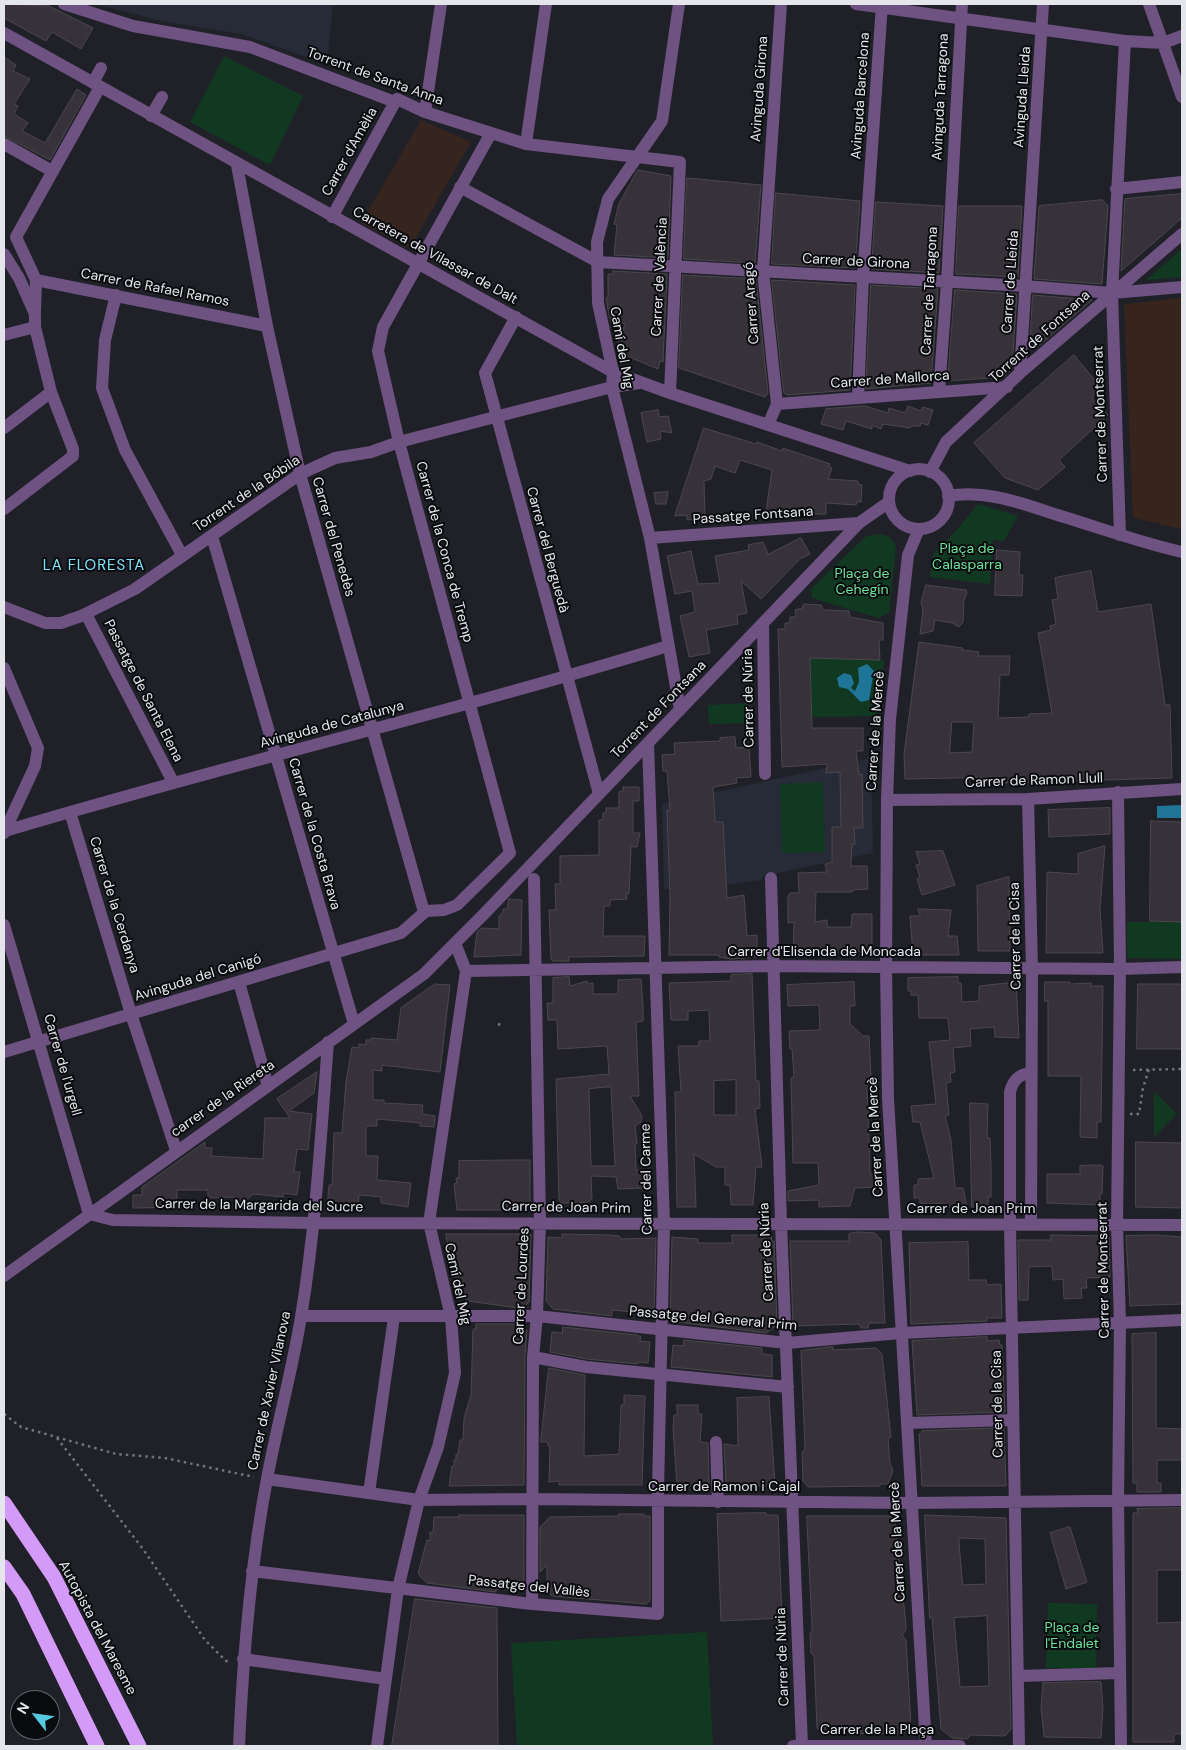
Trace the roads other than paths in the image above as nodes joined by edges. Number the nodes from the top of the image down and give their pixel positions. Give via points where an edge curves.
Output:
1 (64, 4) edge
2 (442, 4) edge
3 (546, 4) edge
4 (679, 4) edge
5 (781, 4) edge
6 (856, 4) edge
7 (962, 4) edge
8 (1043, 4) edge
9 (1149, 4) edge
10 (882, 6) edge
11 (961, 18) junction
12 (1042, 29) junction
13 (4, 33) edge
14 (1182, 36) edge
15 (1125, 41) junction
16 (1163, 43) junction
17 (101, 68) dead end
18 (96, 85) junction
19 (162, 97) dead end
20 (1182, 97) edge
21 (395, 102) junction
22 (425, 112) junction
23 (151, 116) junction
24 (491, 133) junction
25 (4, 144) edge
26 (526, 144) junction
27 (638, 156) junction
28 (680, 162) joint
29 (237, 165) junction
30 (52, 171) junction
31 (769, 176) joint
32 (1182, 182) edge
33 (460, 187) junction
34 (1116, 189) junction
35 (950, 192) joint
36 (1032, 193) joint
37 (332, 216) junction
38 (1182, 234) edge
39 (4, 254) edge
40 (598, 262) junction
41 (418, 264) junction
42 (676, 266) junction
43 (763, 271) junction
44 (863, 277) junction
45 (36, 280) junction
46 (947, 282) junction
47 (1025, 286) junction
48 (1182, 287) edge
49 (1112, 293) junction
50 (116, 295) junction
51 (35, 314) junction
52 (516, 318) junction
53 (267, 326) junction
54 (35, 327) junction
55 (4, 335) edge
56 (612, 372) junction
57 (1020, 372) junction
58 (639, 382) junction
59 (612, 387) junction
60 (1007, 387) junction
61 (51, 392) junction
62 (939, 392) junction
63 (670, 393) junction
64 (858, 398) junction
65 (777, 404) junction
66 (495, 417) junction
67 (768, 425) junction
68 (4, 428) edge
69 (399, 442) junction
70 (872, 460) junction
71 (910, 471) junction
72 (930, 472) junction
73 (300, 474) junction
74 (894, 484) junction
75 (948, 496) junction
76 (889, 502) junction
77 (4, 509) edge
78 (859, 523) junction
79 (919, 530) junction
80 (1120, 535) junction
81 (212, 536) junction
82 (650, 538) junction
83 (1182, 552) edge
84 (182, 556) junction
85 (4, 606) edge
86 (86, 614) junction
87 (763, 623) junction
88 (668, 646) junction
89 (4, 668) edge
90 (566, 677) junction
91 (469, 703) junction
92 (680, 710) junction
93 (372, 729) junction
94 (648, 743) junction
95 (276, 756) junction
96 (766, 774) dead end
97 (173, 782) junction
98 (1182, 789) edge
99 (1118, 792) junction
100 (600, 794) junction
101 (1028, 799) junction
102 (887, 800) junction
103 (70, 812) junction
104 (4, 832) edge
105 (771, 878) dead end
106 (534, 879) dead end
107 (424, 912) junction
108 (4, 925) edge
109 (456, 943) junction
110 (332, 952) junction
111 (773, 966) junction
112 (886, 967) junction
113 (1182, 967) edge
114 (537, 968) junction
115 (656, 968) junction
116 (1032, 968) junction
117 (1120, 970) junction
118 (466, 971) junction
119 (239, 982) junction
120 (130, 1014) junction
121 (354, 1024) junction
122 (40, 1041) junction
123 (328, 1042) junction
124 (4, 1052) edge
125 (1031, 1074) junction
126 (268, 1086) junction
127 (176, 1150) junction
128 (89, 1214) junction
129 (540, 1222) junction
130 (313, 1223) junction
131 (429, 1223) junction
132 (781, 1223) junction
133 (895, 1223) junction
134 (664, 1224) junction
135 (1010, 1224) junction
136 (1031, 1224) junction
137 (1117, 1224) junction
138 (1182, 1225) edge
139 (5, 1270) edge
140 (302, 1316) junction
141 (394, 1316) junction
142 (537, 1316) junction
143 (451, 1317) junction
144 (1182, 1320) edge
145 (1120, 1323) junction
146 (1012, 1328) junction
147 (661, 1330) junction
148 (901, 1333) junction
149 (787, 1343) junction
150 (533, 1357) junction
151 (662, 1374) junction
152 (788, 1386) junction
153 (1013, 1420) junction
154 (907, 1423) junction
155 (716, 1442) dead end
156 (267, 1479) junction
157 (369, 1493) junction
158 (534, 1499) junction
159 (419, 1500) junction
160 (1118, 1500) junction
161 (1182, 1500) edge
162 (658, 1501) junction
163 (718, 1502) junction
164 (792, 1502) junction
165 (4, 1503) edge
166 (910, 1503) junction
167 (1014, 1503) junction
168 (4, 1567) edge
169 (252, 1571) junction
170 (398, 1589) junction
171 (532, 1604) junction
172 (658, 1614) joint
173 (243, 1659) junction
174 (1120, 1673) junction
175 (1018, 1676) junction
176 (386, 1679) junction
177 (97, 1746) edge
178 (140, 1746) edge
179 (239, 1746) edge
180 (377, 1746) edge
181 (798, 1746) edge
182 (926, 1746) edge
183 (960, 1746) edge
184 (1019, 1746) edge
185 (1120, 1746) edge

1 - 21 street, Torrent de Santa Anna via 133,26 250,47
2 - 22 street
3 - 26 street
4 - 27 street, Camí del Mig via 662,121
5 - 31 street, Avinguda Girona
6 - 10 street
7 - 11 street, Avinguda Tarragona
8 - 12 street, Avinguda Lleida
9 - 16 street
10 - 11 street
10 - 44 street, Avinguda Barcelona
11 - 12 street
11 - 35 street, Avinguda Tarragona
12 - 15 street
12 - 36 street, Avinguda Lleida
13 - 18 street, Carretera de Vilassar de Dalt
14 - 16 street
15 - 16 street
15 - 34 street, Carrer de Montserrat
16 - 20 street
17 - 18 street
18 - 23 street, Carretera de Vilassar de Dalt
18 - 30 street
19 - 23 street
21 - 22 street, Torrent de Santa Anna via 397,99
21 - 37 street, Carrer d'Amèlia
22 - 24 street, Torrent de Santa Anna
23 - 29 street, Carretera de Vilassar de Dalt
24 - 26 street, Torrent de Santa Anna
24 - 33 street, Carrer de la Conca de Tremp
25 - 30 street
26 - 27 street, Torrent de Santa Anna
27 - 28 street, Torrent de Santa Anna
27 - 40 street, Camí del Mig via 608,199 597,242
28 - 42 street, Carrer de València
29 - 37 street, Carretera de Vilassar de Dalt
29 - 53 street, Carrer del Penedès
30 - 45 street via 16,237
31 - 43 street, Carrer Aragó
32 - 34 street
33 - 40 street
33 - 41 street, Carrer de la Conca de Tremp
34 - 49 street, Carrer de Montserrat
35 - 46 street, Carrer de Tarragona
36 - 47 street, Carrer de Lleida
37 - 41 street, Carretera de Vilassar de Dalt
38 - 49 street, Torrent de Fontsana
39 - 51 street
40 - 42 street, Carrer de Girona
40 - 56 street, Camí del Mig via 598,303
41 - 52 street, Carretera de Vilassar de Dalt
41 - 69 street, Carrer de la Conca de Tremp via 384,327 378,351
42 - 43 street, Carrer de Girona
42 - 63 street, Carrer de València
43 - 44 street, Carrer de Girona
43 - 65 street, Carrer Aragó
44 - 46 street, Carrer de Girona
44 - 64 street, Avinguda Barcelona
45 - 50 street, Carrer de Rafael Ramos
45 - 51 street
46 - 47 street, Carrer de Girona
46 - 62 street, Carrer de Tarragona
47 - 49 street, Carrer de Girona
47 - 57 street, Carrer de Lleida
48 - 49 street, Carrer de Girona
49 - 57 street, Torrent de Fontsana
49 - 80 street, Carrer de Montserrat
50 - 53 street, Carrer de Rafael Ramos
50 - 84 street via 104,340 102,388 125,450
51 - 54 street
52 - 56 street, Carretera de Vilassar de Dalt
52 - 66 street, Carrer del Berguedà via 485,373
53 - 73 street, Carrer del Penedès
54 - 55 street
54 - 61 street
56 - 58 street, Carretera de Vilassar de Dalt
56 - 59 street, Camí del Mig
57 - 60 street, Torrent de Fontsana
58 - 59 street, Torrent de la Bóbila
58 - 63 street, Carretera de Vilassar de Dalt
59 - 66 street, Torrent de la Bóbila
59 - 82 street, Camí del Mig
60 - 62 street, Carrer de Mallorca
60 - 72 street, Torrent de Fontsana via 946,442
61 - 68 street
61 - 77 street via 73,449 72,456
62 - 64 street, Carrer de Mallorca
63 - 67 street, Carretera de Vilassar de Dalt
64 - 65 street, Carrer de Mallorca
65 - 67 street, Carrer Aragó
66 - 69 street, Torrent de la Bóbila
66 - 90 street, Carrer del Berguedà
67 - 70 street, Carretera de Vilassar de Dalt
69 - 73 street, Torrent de la Bóbila via 372,452 335,458
69 - 91 street, Carrer de la Conca de Tremp
70 - 71 street, Carretera de Vilassar de Dalt
70 - 74 street, Carretera de Vilassar de Dalt
71 - 72 street
71 - 74 street
72 - 75 street via 946,484
73 - 81 street, Torrent de la Bóbila
73 - 93 street, Carrer del Penedès
74 - 76 street
75 - 79 street via 944,516 930,527
75 - 80 street via 968,492 996,495
76 - 78 street, Torrent de Fontsana
76 - 79 street via 897,521
78 - 82 street, Passatge Fontsana
78 - 87 street, Torrent de Fontsana
79 - 102 street, Carrer de la Mercè via 908,555 890,719
80 - 83 street
81 - 84 street, Torrent de la Bóbila
81 - 95 street, Carrer de la Costa Brava
82 - 88 street, Camí del Mig
84 - 86 street, Torrent de la Bóbila via 135,589
85 - 86 street, Torrent de la Bóbila via 45,623 61,623
86 - 97 street, Passatge de Santa Elena
87 - 92 street, Torrent de Fontsana
87 - 96 street, Carrer de Núria
88 - 90 street, Avinguda de Catalunya
88 - 92 street, Camí del Mig
89 - 104 street via 38,748 35,766
90 - 91 street, Avinguda de Catalunya
90 - 100 street, Carrer del Berguedà
91 - 93 street, Avinguda de Catalunya
91 - 107 street, Carrer de la Conca de Tremp via 510,853 457,905
92 - 94 street, Torrent de Fontsana
93 - 95 street, Avinguda de Catalunya
93 - 107 street, Carrer del Penedès
94 - 100 street, Torrent de Fontsana
94 - 115 street, Carrer del Carme
95 - 97 street, Avinguda de Catalunya
95 - 110 street, Carrer de la Costa Brava
97 - 103 street, Avinguda de Catalunya
98 - 99 street, Carrer de Ramon Llull
99 - 101 street, Carrer de Ramon Llull
99 - 117 street, Carrer de Montserrat
100 - 109 street, Torrent de Fontsana
101 - 102 street, Carrer de Ramon Llull
101 - 116 street, Carrer de la Cisa
102 - 112 street, Carrer de la Mercè
103 - 104 street, Avinguda de Catalunya
103 - 120 street, Carrer de la Cerdanya
105 - 111 street, Carrer de Núria
106 - 114 street, Carrer de Lourdes
107 - 110 street, Avinguda del Canigó via 401,933
108 - 122 street, Carrer de l'urgell
109 - 118 street, Camí del Mig
109 - 121 street, carrer de la Riereta via 424,974
110 - 119 street, Avinguda del Canigó
110 - 121 street, Carrer de la Costa Brava
111 - 112 street, Carrer d'Elisenda de Moncada
111 - 115 street, Carrer d'Elisenda de Moncada
111 - 132 street, Carrer de Núria
112 - 116 street, Carrer d'Elisenda de Moncada
112 - 133 street, Carrer de la Mercè via 888,1098
113 - 117 street, Carrer d'Elisenda de Moncada
114 - 115 street, Carrer d'Elisenda de Moncada
114 - 118 street, Carrer d'Elisenda de Moncada
114 - 129 street, Carrer de Lourdes
115 - 134 street, Carrer del Carme
116 - 117 street, Carrer d'Elisenda de Moncada
116 - 125 street, Carrer de la Cisa
117 - 137 street, Carrer de Montserrat
118 - 131 street, Camí del Mig
119 - 120 street, Avinguda del Canigó
119 - 126 street
120 - 122 street, Avinguda del Canigó
120 - 127 street, Carrer de la Cerdanya
121 - 123 street, carrer de la Riereta
122 - 124 street, Avinguda del Canigó
122 - 128 street, Carrer de l'urgell
123 - 126 street, carrer de la Riereta
123 - 130 street, Carrer de Xavier Vilanova
125 - 135 street, Carrer de la Cisa via 1017,1078 1010,1092
125 - 136 street, Carrer de la Cisa
126 - 127 street, carrer de la Riereta
127 - 128 street, carrer de la Riereta
128 - 130 street, Carrer de la Margarida del Sucre via 112,1220
128 - 139 street, carrer de la Riereta
129 - 131 street, Carrer de Joan Prim
129 - 134 street, Carrer de Joan Prim
129 - 142 street, Carrer de Lourdes
130 - 131 street, Carrer de la Margarida del Sucre
130 - 140 street, Carrer de Xavier Vilanova
131 - 143 street, Camí del Mig
132 - 133 street, Carrer de Joan Prim
132 - 134 street, Carrer de Joan Prim
132 - 149 street, Carrer de Núria
133 - 135 street, Carrer de Joan Prim
133 - 148 street, Carrer de la Mercè
134 - 147 street, Carrer del Carme
135 - 136 street, Carrer de Joan Prim
135 - 146 street, Carrer de la Cisa
136 - 137 street, Carrer de Joan Prim
137 - 138 street, Carrer de Joan Prim
137 - 145 street, Carrer de Montserrat
140 - 141 street, Passatge del General Prim
140 - 156 street, Carrer de Xavier Vilanova
141 - 143 street, Passatge del General Prim
141 - 157 street
142 - 143 street, Passatge del General Prim
142 - 147 street, Passatge del General Prim
142 - 150 street, Carrer de Lourdes
143 - 159 street, Camí del Mig via 455,1373 438,1447
144 - 145 street, Passatge del General Prim
145 - 146 street, Passatge del General Prim
145 - 160 street, Carrer de Montserrat
146 - 148 street, Passatge del General Prim
146 - 153 street, Carrer de la Cisa
147 - 149 street, Passatge del General Prim
147 - 151 street, Carrer del Carme
148 - 149 street, Passatge del General Prim
148 - 154 street, Carrer de la Mercè
149 - 152 street, Carrer de Núria
150 - 151 street via 586,1367
150 - 158 street, Carrer de Lourdes
151 - 152 street
151 - 162 street, Carrer del Carme
152 - 164 street, Carrer de Núria
153 - 154 street
153 - 167 street, Carrer de la Cisa
154 - 166 street, Carrer de la Mercè
155 - 163 street
156 - 157 street, Carrer de Ramon i Cajal
156 - 169 street, Carrer de Xavier Vilanova
157 - 159 street, Carrer de Ramon i Cajal
158 - 159 street, Carrer de Ramon i Cajal
158 - 162 street, Carrer de Ramon i Cajal
158 - 171 street, Carrer de Lourdes
159 - 170 street, Camí del Mig
160 - 161 street, Carrer de Ramon i Cajal
160 - 167 street, Carrer de Ramon i Cajal
160 - 174 street, Carrer de Montserrat
162 - 163 street, Carrer de Ramon i Cajal
162 - 172 street, Carrer del Carme
163 - 164 street, Carrer de Ramon i Cajal
164 - 166 street, Carrer de Ramon i Cajal
164 - 181 street, Carrer de Núria
165 - 178 highway, Autopista del Maresme via 54,1577
166 - 167 street, Carrer de Ramon i Cajal
166 - 182 street, Carrer de la Mercè
167 - 175 street, Carrer de la Cisa
168 - 177 highway via 23,1594
169 - 170 street, Passatge del Vallès
169 - 173 street, Carrer de Xavier Vilanova
170 - 171 street, Passatge del Vallès
170 - 176 street, Camí del Mig
171 - 172 street, Passatge del Vallès
173 - 176 street
173 - 179 street, Carrer de Xavier Vilanova
174 - 175 street
174 - 185 street, Carrer de Montserrat
175 - 184 street, Carrer de la Cisa
176 - 180 street, Camí del Mig
181 - 182 street, Carrer de la Plaça
182 - 183 street, Carrer de la Plaça

